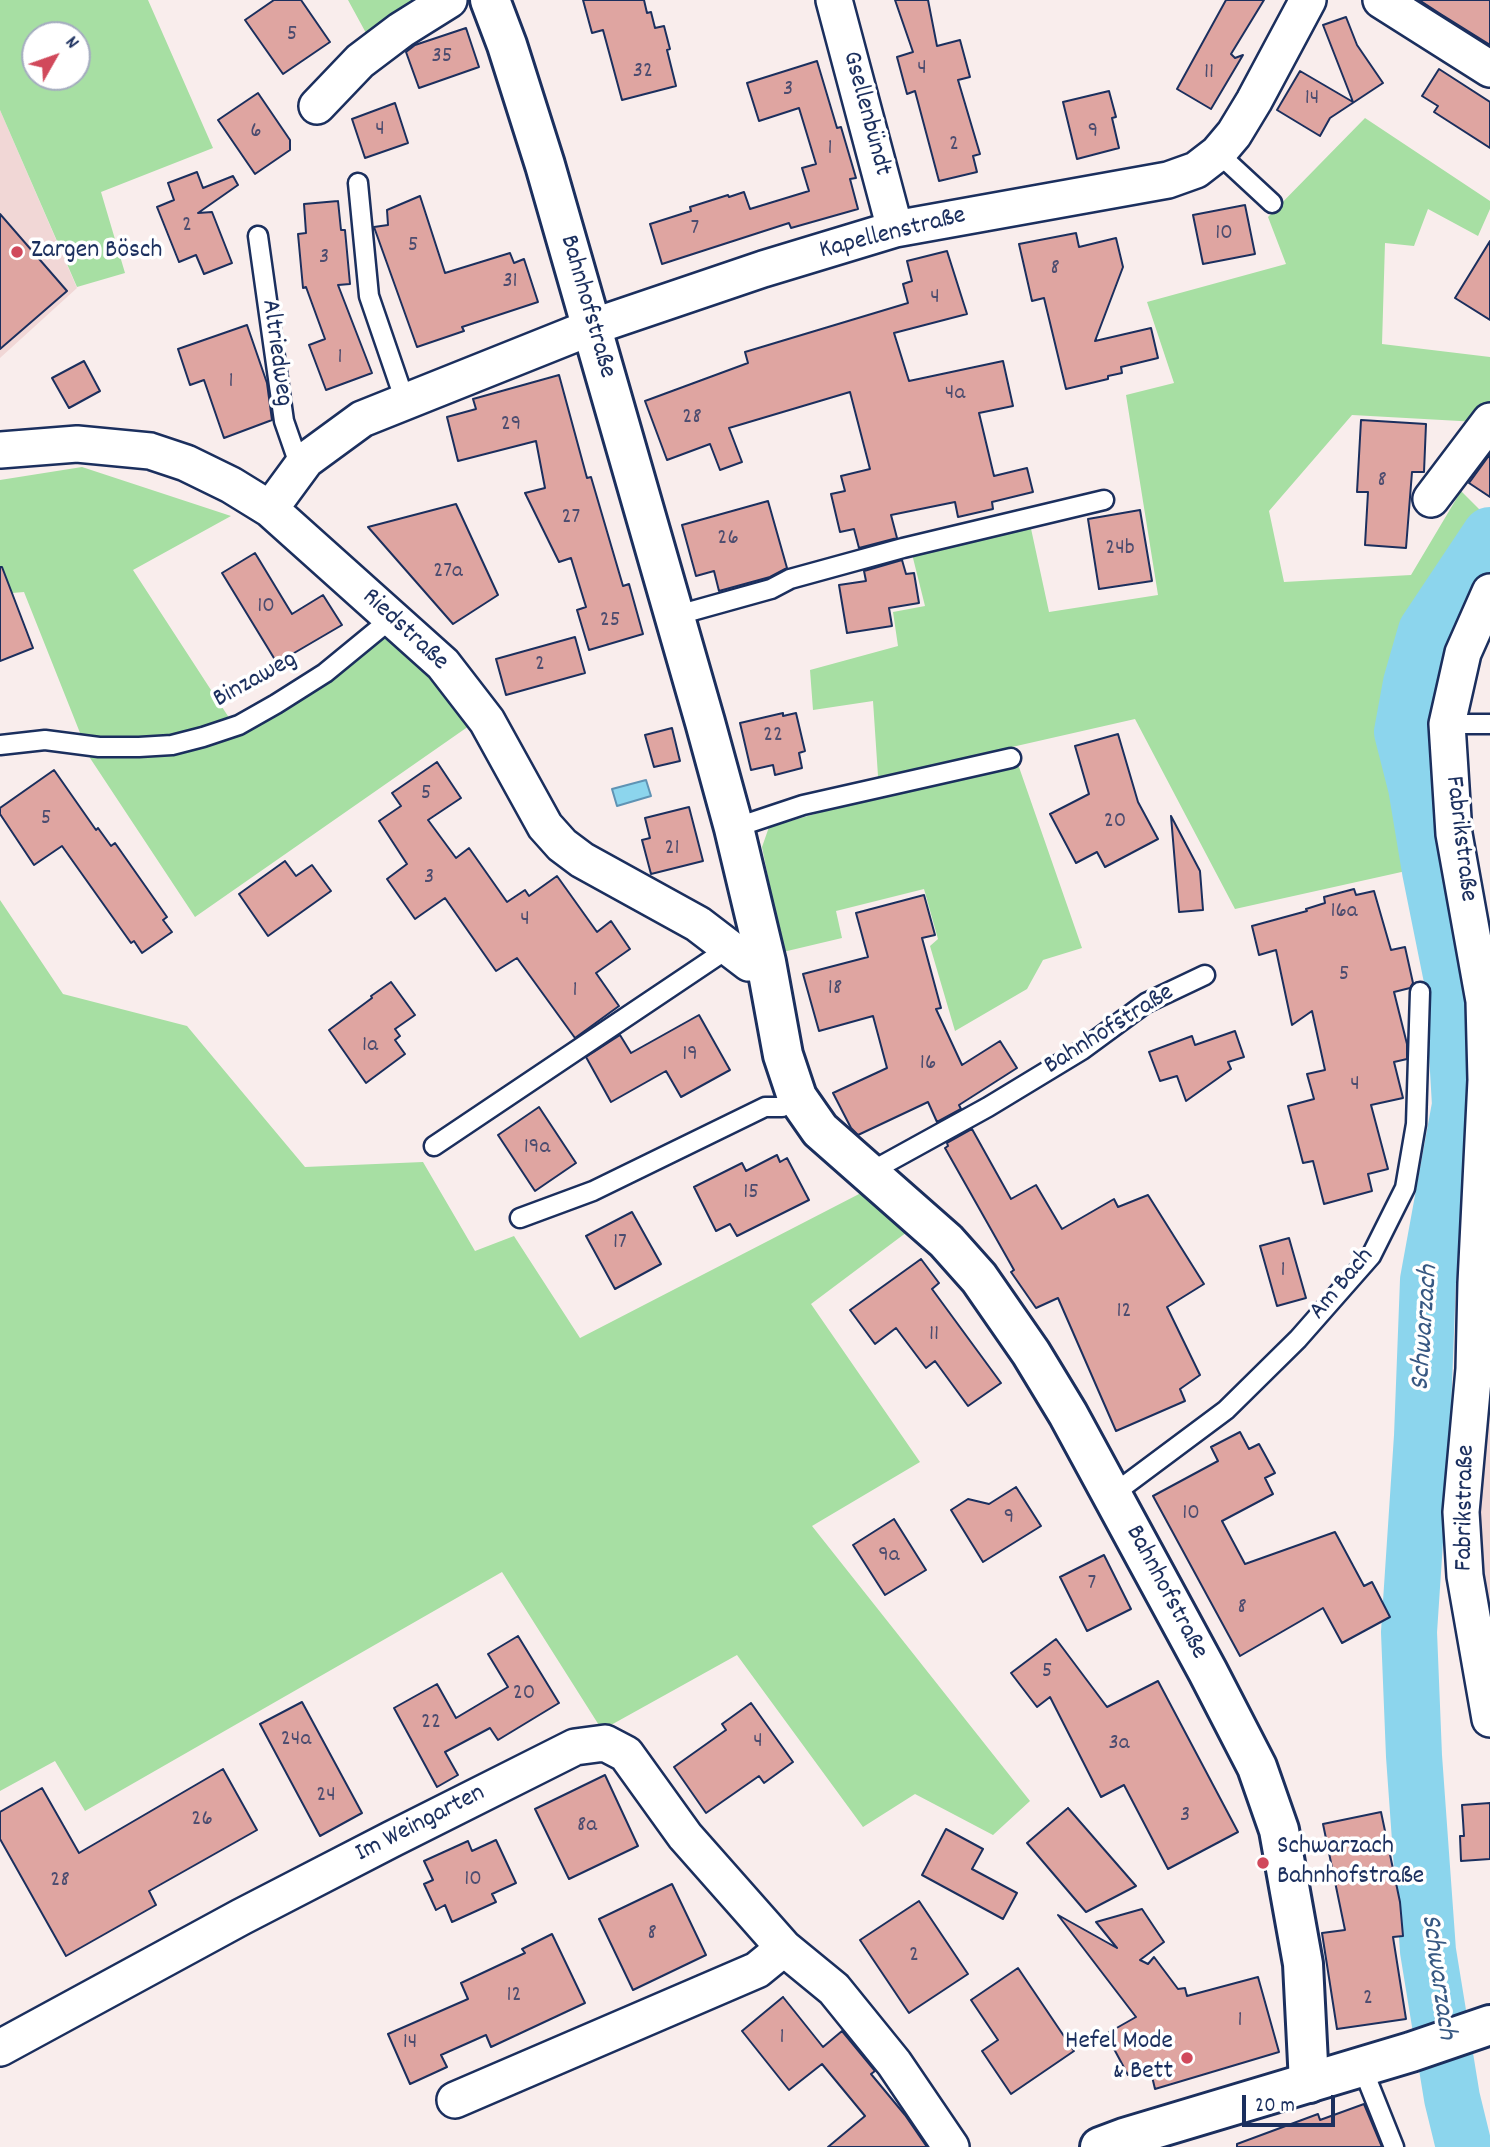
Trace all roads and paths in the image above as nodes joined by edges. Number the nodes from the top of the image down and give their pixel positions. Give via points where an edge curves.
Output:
1 (449, 0) edge
2 (490, 0) edge
3 (834, 0) edge
4 (1308, 0) edge
5 (1381, 0) edge
6 (1490, 69) edge
7 (317, 106) dead end
8 (1218, 153) junction
9 (358, 183) dead end
10 (1272, 204) dead end
11 (895, 229) junction
12 (258, 236) dead end
13 (592, 327) junction
14 (405, 401) junction
15 (1490, 421) edge
16 (0, 450) edge
17 (300, 467) junction
18 (1431, 499) dead end
19 (1104, 500) dead end
20 (270, 509) junction
21 (1490, 592) edge
22 (674, 616) junction
23 (392, 618) junction
24 (1447, 724) junction
25 (1490, 724) edge
26 (0, 745) edge
27 (1011, 758) dead end
28 (734, 828) junction
29 (1480, 920) edge
30 (729, 948) junction
31 (1484, 957) edge
32 (766, 962) junction
33 (1205, 975) dead end
34 (1420, 992) dead end
35 (797, 1097) junction
36 (434, 1146) dead end
37 (870, 1172) junction
38 (520, 1218) dead end
39 (1112, 1495) junction
40 (1490, 1719) edge
41 (784, 1948) junction
42 (1479, 2029) edge
43 (0, 2048) edge
44 (1362, 2067) junction
45 (1309, 2083) junction
46 (455, 2100) dead end
47 (1117, 2144) edge
48 (951, 2147) edge
49 (1394, 2147) edge

1 - 7 street via 360,61
2 - 13 street, Bahnhofstraße
3 - 11 street, Gsellenbündt
4 - 8 street, Kapellenstraße via 1254,101
5 - 6 street
8 - 10 lane
8 - 11 street, Kapellenstraße via 1196,170 1168,180
9 - 14 lane via 369,296
11 - 13 street, Kapellenstraße
12 - 17 lane, Altriedweg via 284,421
13 - 14 street, Kapellenstraße
13 - 22 street, Bahnhofstraße
14 - 17 street, Kapellenstraße via 362,419
15 - 18 street
16 - 20 street, Riedstraße via 77,444 150,450 231,485
17 - 20 street, Kapellenstraße
19 - 22 lane via 890,552
20 - 23 street, Riedstraße
21 - 24 street, Fabrikstraße via 1463,653
22 - 28 street, Bahnhofstraße
23 - 26 lane, Binzaweg via 325,673 286,698 239,725 203,737 139,747 45,740
23 - 30 street, Riedstraße via 443,664 487,721 545,826 562,845 698,924
24 - 25 lane
24 - 29 street, Fabrikstraße via 1454,834
27 - 28 lane via 803,805
28 - 32 street, Bahnhofstraße
29 - 31 street, Fabrikstraße
30 - 32 street, Riedstraße via 750,963
30 - 36 lane
31 - 40 street, Fabrikstraße via 1486,1080 1474,1369 1461,1512 1465,1576
32 - 35 street, Bahnhofstraße via 783,1055
33 - 37 lane, Bahnhofstraße via 1146,1003 1082,1050
34 - 39 lane, Am Bach via 1416,1124 1405,1188 1371,1256 1298,1339 1226,1410
35 - 37 street, Bahnhofstraße via 820,1130
35 - 38 lane via 782,1107 765,1107 593,1191
37 - 39 street, Bahnhofstraße via 946,1241 979,1278 1069,1414
39 - 45 street, Bahnhofstraße via 1257,1767 1279,1830 1303,1964
41 - 43 street, Im Weingarten via 685,1836 626,1754 605,1744 575,1747 241,1917
41 - 46 street via 757,1970
41 - 48 street, Im Weingarten via 834,1989 894,2063
42 - 44 street
44 - 45 street
44 - 49 lane
45 - 47 street

